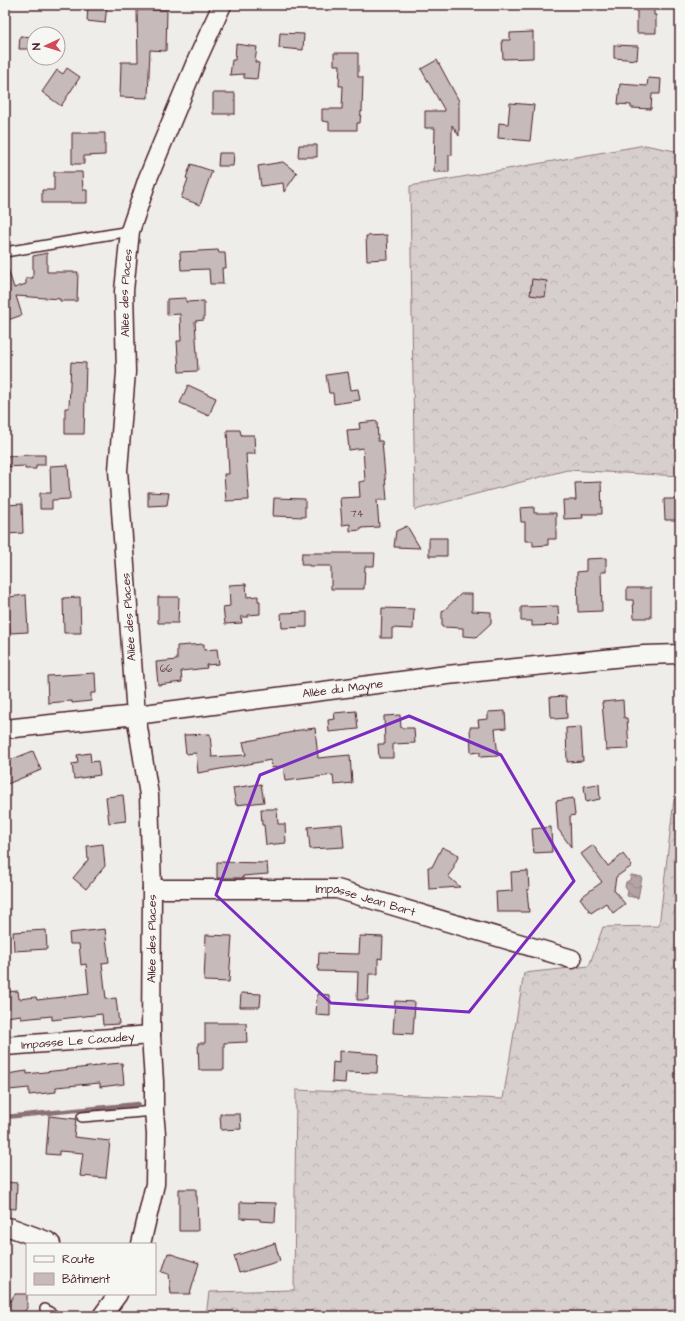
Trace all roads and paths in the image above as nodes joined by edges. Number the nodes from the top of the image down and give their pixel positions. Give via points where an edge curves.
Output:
1 (222, 5) edge
2 (130, 232) junction
3 (5, 252) edge
4 (680, 654) edge
5 (136, 715) junction
6 (5, 729) edge
7 (152, 888) junction
8 (572, 959) dead end
9 (151, 1035) junction
10 (5, 1046) edge
11 (154, 1111) junction
12 (82, 1117) dead end
13 (5, 1228) edge
14 (50, 1243) edge
15 (141, 1243) edge
16 (117, 1295) edge
17 (45, 1309) dead end
18 (55, 1316) edge
19 (102, 1316) edge

1 - 2 street, Allée des Places via 148,178
2 - 3 lane
2 - 5 street, Allée des Places via 124,291 126,372 118,470
4 - 5 street, Allée du Mayne via 644,655 447,675
5 - 6 street, Allée du Mayne
5 - 7 street, Allée des Places via 149,795
7 - 8 street, Impasse Jean Bart via 336,889
7 - 9 street, Allée des Places
9 - 10 street, Impasse Le Caoudey
9 - 11 street, Allée des Places
11 - 12 lane
11 - 15 street, Allée des Places via 155,1184
13 - 14 street via 12,1228
16 - 19 street
17 - 18 lane

